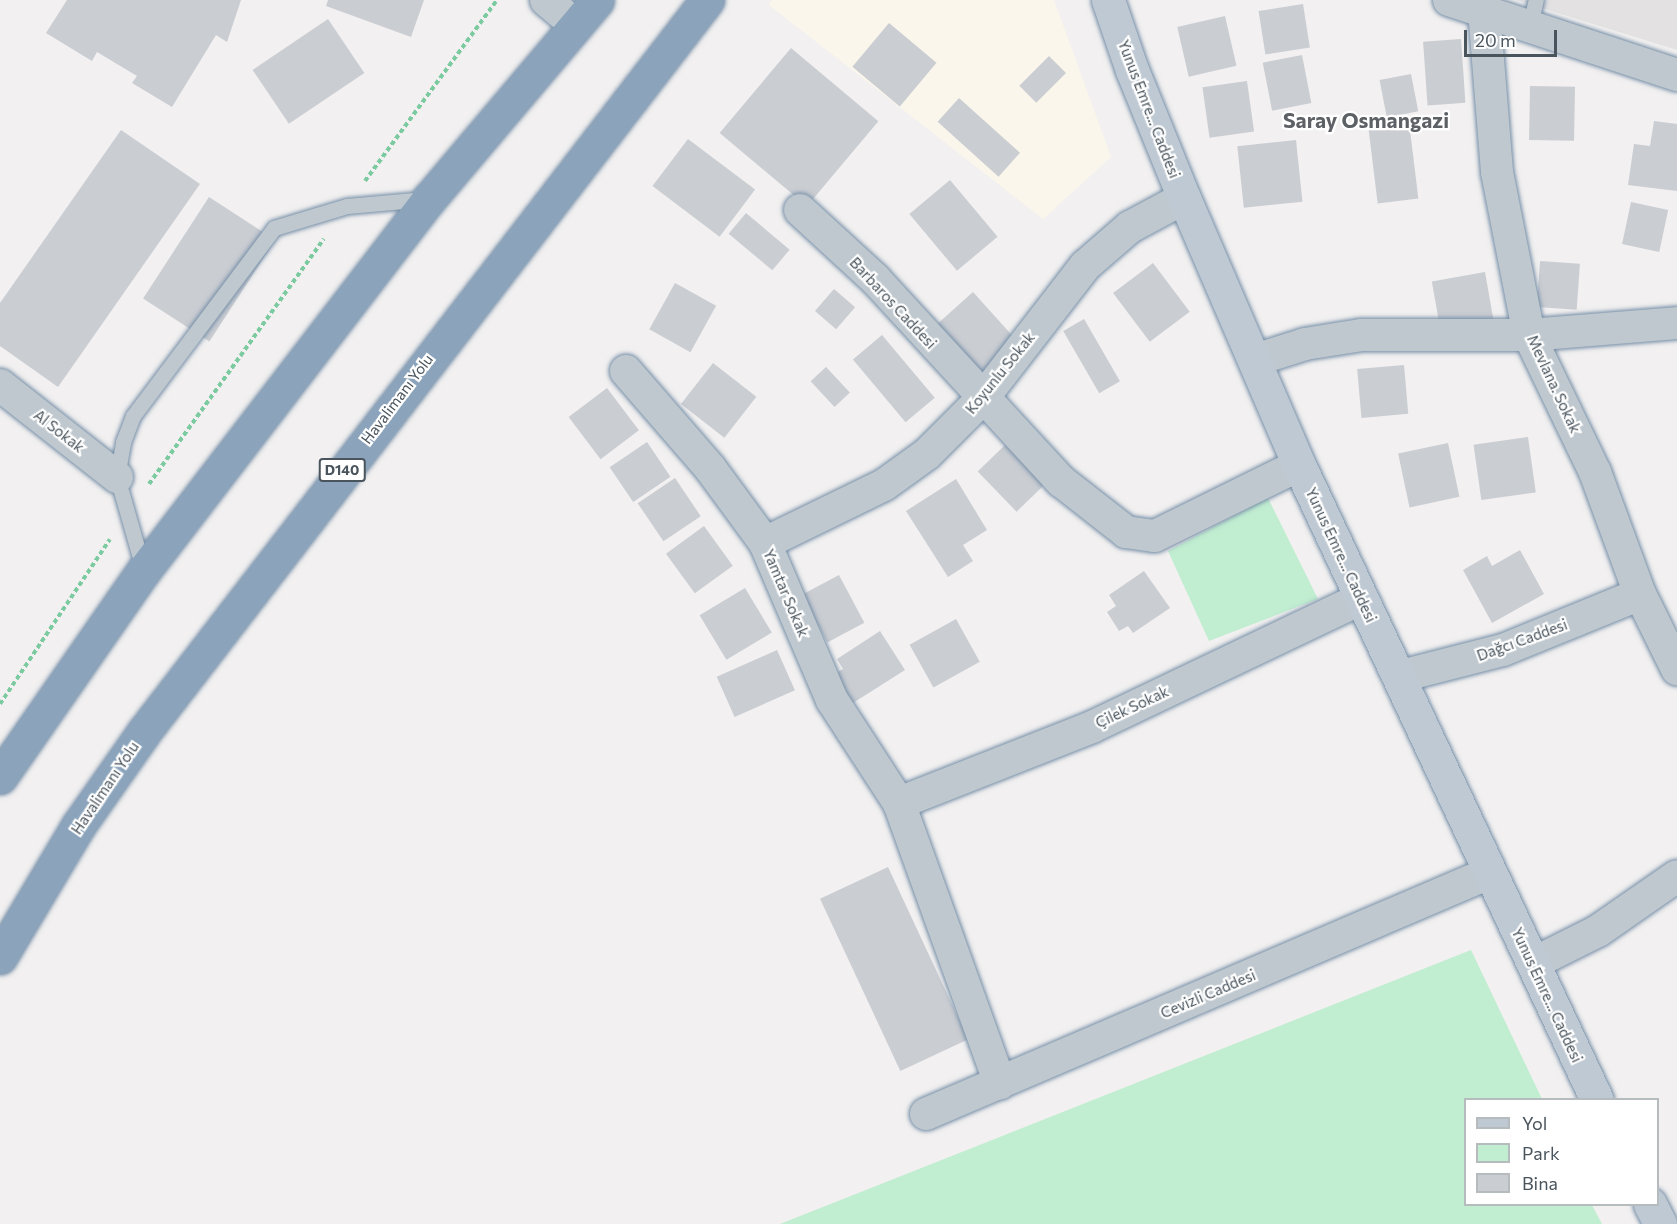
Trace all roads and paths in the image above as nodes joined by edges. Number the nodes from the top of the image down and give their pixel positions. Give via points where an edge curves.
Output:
1 (497, 0) edge
2 (546, 0) edge
3 (597, 0) edge
4 (1108, 0) edge
5 (1449, 0) edge
6 (708, 1) edge
7 (1484, 10) junction
8 (1533, 13) edge
9 (577, 26) junction
10 (1677, 75) edge
11 (1184, 198) junction
12 (429, 199) junction
13 (348, 206) junction
14 (800, 210) dead end
15 (1677, 323) edge
16 (1530, 335) junction
17 (1255, 360) junction
18 (627, 371) dead end
19 (0, 385) edge
20 (983, 398) junction
21 (1299, 465) junction
22 (117, 477) junction
23 (128, 514) junction
24 (765, 543) junction
25 (144, 570) junction
26 (1640, 594) junction
27 (1360, 599) junction
28 (1677, 669) edge
29 (1401, 676) junction
30 (0, 704) edge
31 (0, 777) edge
32 (899, 803) junction
33 (1489, 873) junction
34 (1677, 876) edge
35 (0, 957) edge
36 (1534, 963) junction
37 (1000, 1083) junction
38 (1596, 1098) edge
39 (926, 1114) dead end
40 (1651, 1206) edge
41 (1660, 1224) edge

1 - 13 path
2 - 9 street
3 - 9 highway
4 - 11 street, Yunus Emre... Caddesi
5 - 7 street
6 - 35 highway, Havalimanı Yolu / D140 via 143,733 78,826
7 - 8 street
7 - 16 street, Mevlana. Sokak via 1497,172
8 - 10 street
9 - 12 highway
11 - 17 street, Yunus Emre... Caddesi
11 - 20 street, Koyunlu Sokak via 1130,227 1085,266
12 - 13 lane
12 - 25 highway
13 - 22 lane via 273,228 133,416 123,442
13 - 23 path
14 - 20 street, Barbaros Caddesi via 875,279
15 - 16 street
16 - 17 street via 1362,335 1305,344
16 - 26 street, Mevlana. Sokak via 1595,472
17 - 21 street, Yunus Emre... Caddesi
18 - 24 street, Yamtar Sokak via 710,468
19 - 22 street, Al Sokak
20 - 21 street, Barbaros Caddesi via 1061,481 1126,532 1142,536 1155,536
20 - 24 street, Koyunlu Sokak via 927,454 884,485
21 - 27 street, Yunus Emre... Caddesi
22 - 23 lane
23 - 25 lane
23 - 30 path
24 - 32 street, Yamtar Sokak via 832,700
25 - 31 highway
26 - 28 street, Mevlana. Sokak
26 - 29 street, Dağcı Caddesi via 1503,650
27 - 29 street, Yunus Emre... Caddesi
27 - 32 street, Çilek Sokak via 1092,727
29 - 33 street, Yunus Emre... Caddesi
32 - 37 street, Yamtar Sokak
33 - 36 street, Yunus Emre... Caddesi
33 - 37 street, Cevizli Caddesi
34 - 36 street via 1598,931
36 - 38 street, Yunus Emre... Caddesi via 1559,1025
37 - 39 street, Cevizli Caddesi
40 - 41 street

